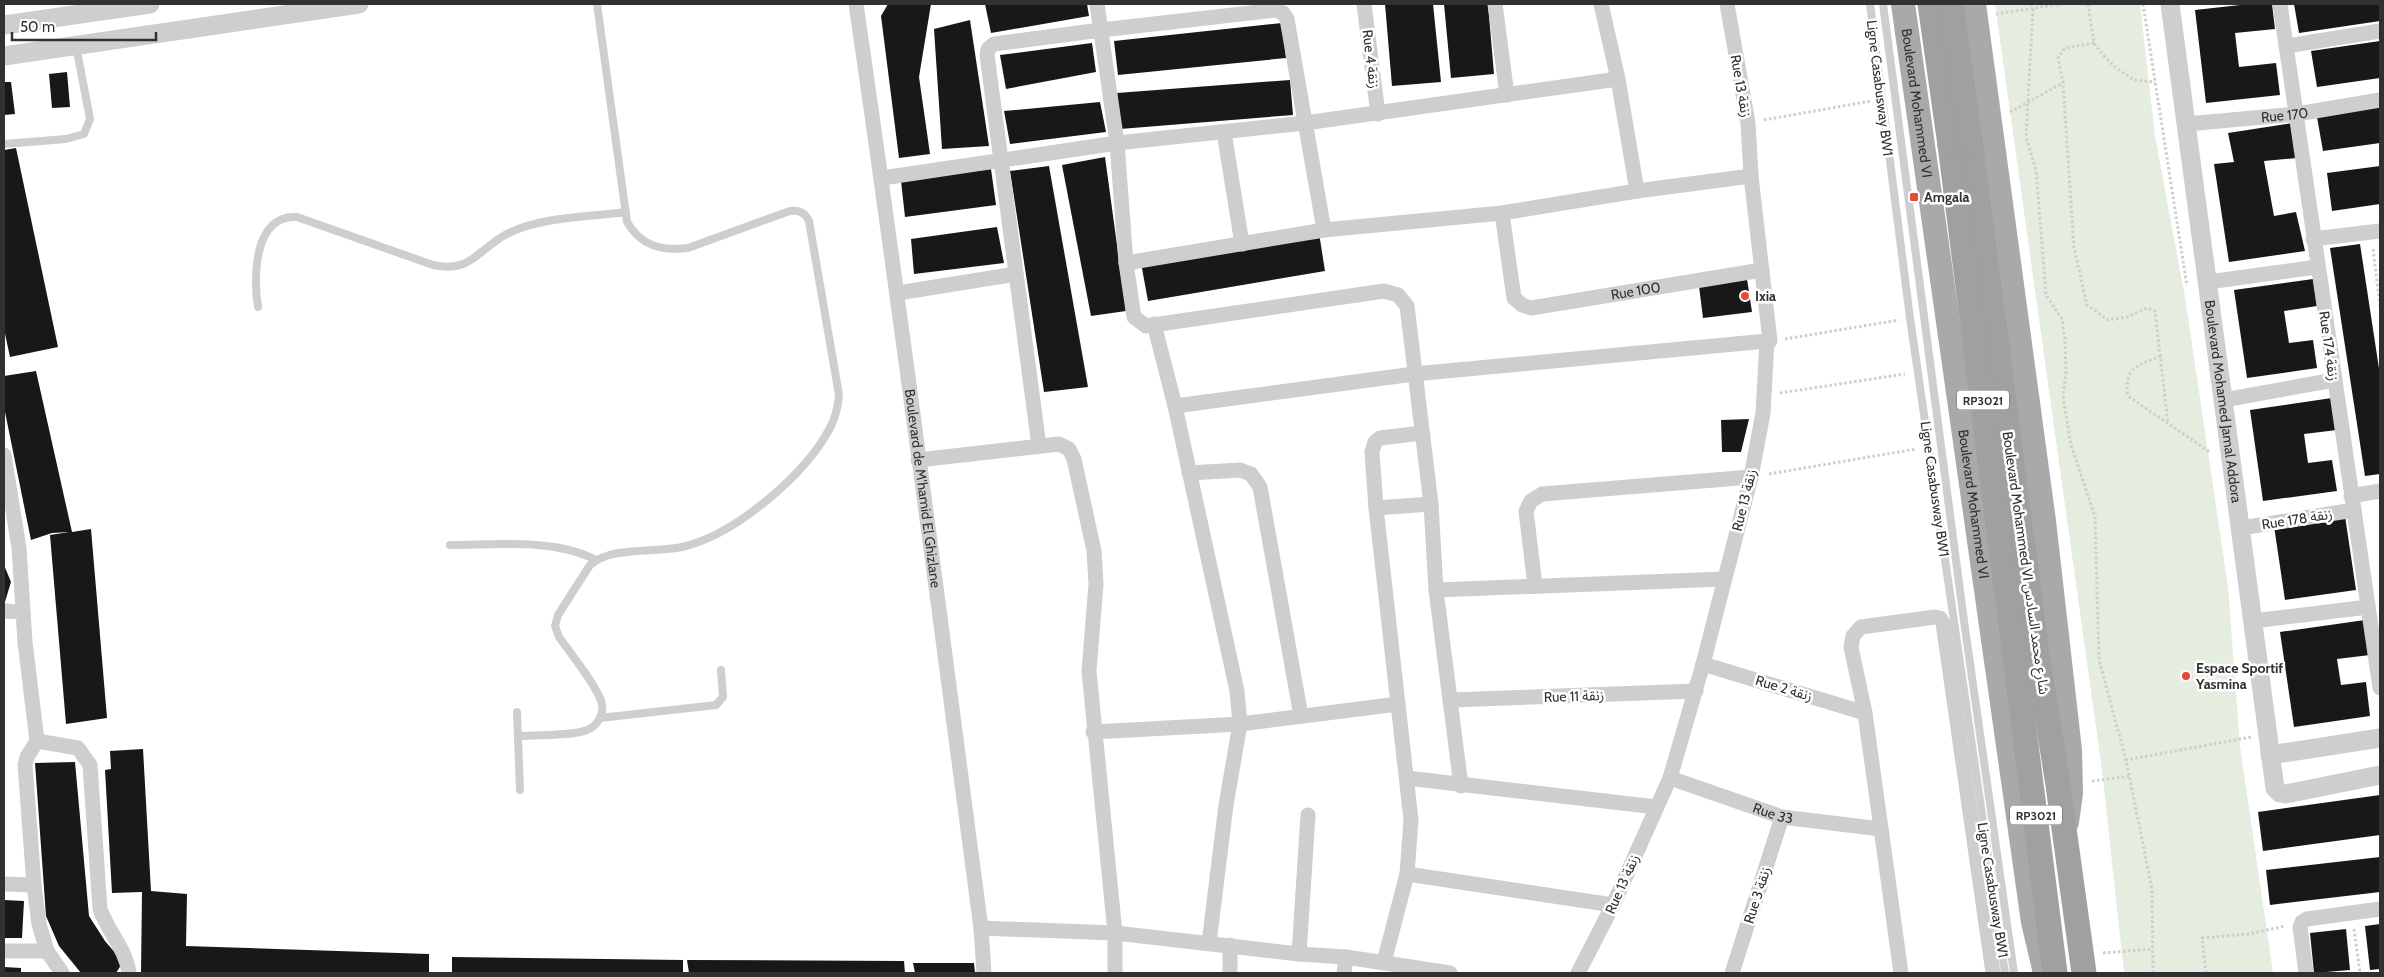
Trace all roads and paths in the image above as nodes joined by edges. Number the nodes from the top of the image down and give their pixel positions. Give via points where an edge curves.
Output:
1 (150, 4) edge
2 (359, 4) edge
3 (597, 4) edge
4 (856, 4) edge
5 (1097, 4) edge
6 (1364, 4) edge
7 (1495, 4) edge
8 (1601, 4) edge
9 (1727, 4) edge
10 (1870, 4) edge
11 (1883, 4) edge
12 (1902, 4) edge
13 (1930, 4) edge
14 (1951, 4) edge
15 (2031, 4) edge
16 (2062, 4) edge
17 (2088, 4) edge
18 (2170, 4) edge
19 (2280, 4) edge
20 (2034, 9) junction
21 (1975, 10) edge
22 (4, 25) edge
23 (1101, 30) junction
24 (2380, 31) edge
25 (2094, 42) junction
26 (76, 44) junction
27 (2286, 46) junction
28 (4, 56) edge
29 (1618, 79) junction
30 (2155, 82) dead end
31 (2063, 83) junction
32 (1506, 95) junction
33 (1882, 99) junction
34 (2380, 100) edge
35 (2028, 101) junction
36 (1378, 114) junction
37 (2297, 114) junction
38 (1305, 123) junction
39 (1748, 123) junction
40 (1990, 123) junction
41 (2187, 124) junction
42 (1224, 132) junction
43 (1960, 143) junction
44 (4, 144) edge
45 (1117, 144) junction
46 (1000, 161) junction
47 (1751, 176) junction
48 (882, 178) junction
49 (1637, 191) junction
50 (626, 212) junction
51 (1502, 213) junction
52 (1324, 230) junction
53 (2375, 232) edge
54 (2313, 239) junction
55 (1242, 244) junction
56 (1126, 263) junction
57 (2317, 267) junction
58 (1762, 270) junction
59 (1016, 274) junction
60 (2208, 282) junction
61 (898, 293) junction
62 (2380, 306) edge
63 (258, 307) dead end
64 (1910, 318) junction
65 (1154, 324) junction
66 (1769, 341) junction
67 (2161, 356) junction
68 (1918, 372) junction
69 (1414, 374) junction
70 (2334, 380) junction
71 (1764, 395) junction
72 (2224, 400) junction
73 (1175, 406) junction
74 (2168, 424) junction
75 (1422, 433) junction
76 (1040, 446) junction
77 (1929, 446) junction
78 (2212, 454) dead end
79 (4, 455) edge
80 (918, 460) junction
81 (1189, 473) junction
82 (1751, 477) junction
83 (7, 488) edge
84 (2380, 491) edge
85 (2352, 503) junction
86 (1431, 504) junction
87 (1376, 508) junction
88 (2241, 528) junction
89 (450, 545) dead end
90 (596, 560) junction
91 (1724, 579) junction
92 (1535, 586) junction
93 (1436, 590) junction
94 (2368, 607) junction
95 (4, 611) edge
96 (23, 612) junction
97 (2253, 620) junction
98 (1704, 664) junction
99 (721, 670) dead end
100 (2380, 688) edge
101 (1696, 691) junction
102 (1452, 700) junction
103 (1398, 704) junction
104 (516, 712) dead end
105 (1865, 713) junction
106 (1301, 716) junction
107 (600, 718) junction
108 (1240, 724) junction
109 (1093, 732) junction
110 (2267, 735) junction
111 (518, 736) junction
112 (2380, 738) edge
113 (37, 741) junction
114 (2270, 755) junction
115 (2126, 760) junction
116 (2380, 775) edge
117 (2131, 776) junction
118 (1407, 778) junction
119 (1670, 778) junction
120 (2089, 782) dead end
121 (1461, 786) junction
122 (520, 790) dead end
123 (1656, 807) junction
124 (1308, 815) dead end
125 (1782, 817) junction
126 (1881, 830) junction
127 (2064, 836) junction
128 (1407, 874) junction
129 (4, 884) edge
130 (34, 884) junction
131 (1613, 905) junction
132 (2380, 910) edge
133 (2352, 913) junction
134 (2302, 922) junction
135 (981, 928) junction
136 (1114, 933) junction
137 (1209, 943) junction
138 (2102, 944) dead end
139 (1230, 945) junction
140 (2152, 950) junction
141 (4, 951) edge
142 (47, 951) junction
143 (2103, 953) junction
144 (1299, 954) junction
145 (1346, 957) junction
146 (2104, 960) dead end
147 (1384, 962) junction
148 (62, 973) edge
149 (129, 973) edge
150 (984, 973) edge
151 (1115, 973) edge
152 (1230, 973) edge
153 (1344, 973) edge
154 (1450, 973) edge
155 (1578, 973) edge
156 (1732, 973) edge
157 (1901, 973) edge
158 (1993, 973) edge
159 (2006, 973) edge
160 (2014, 973) edge
161 (2045, 973) edge
162 (2055, 973) edge
163 (2084, 973) edge
164 (2153, 973) edge
165 (2206, 973) edge
166 (2306, 973) edge
167 (2360, 973) edge

1 - 22 street
2 - 26 street
3 - 50 lane
4 - 48 street, Boulevard de M'hamid El Ghizlane
5 - 23 street
6 - 36 street, Rue 4 زنقة
7 - 32 street
8 - 29 street
9 - 39 street, Rue 13 زنقة
10 - 33 lane, Ligne Casabusway BW1
11 - 160 lane, Ligne Casabusway BW1 via 1964,622
12 - 161 main road, Boulevard Mohammed VI via 2033,922
13 - 43 highway, Boulevard Mohammed VI شارع محمد السادس / RP3021, bridge
14 - 43 highway, Boulevard Mohammed VI شارع محمد السادس / RP3021, bridge
15 - 20 path
16 - 20 path
17 - 25 path
18 - 41 street, Boulevard Mohamed Jamal Addora
19 - 27 street, Rue 174 زنقة
20 - 21 path
20 - 35 path
21 - 40 main road
23 - 38 street via 1276,10 1283,13 1287,18
23 - 45 street
23 - 46 street via 994,44 988,49
24 - 27 street
25 - 30 path via 2103,56 2134,80
25 - 31 path via 2065,48 2060,53
26 - 28 street
26 - 44 lane via 90,119 84,134 66,139
27 - 37 street, Rue 174 زنقة
29 - 32 street
29 - 49 street
31 - 35 path
31 - 67 path via 2074,248 2086,305 2108,320 2151,308 2155,311
32 - 36 street
33 - 39 path
33 - 64 lane, Ligne Casabusway BW1
34 - 37 street, Rue 170
35 - 40 path
35 - 115 path via 2026,137 2036,170 2046,295 2062,319 2066,374 2063,396 2067,425 2076,465 2096,522 2099,660
36 - 38 street
37 - 41 street, Rue 170
37 - 54 street, Rue 174 زنقة
38 - 42 street
38 - 52 street
39 - 47 street, Rue 13 زنقة
40 - 127 main road via 2044,521 2070,750 2071,793
41 - 60 street, Boulevard Mohamed Jamal Addora
42 - 45 street
42 - 55 street
43 - 127 highway, Boulevard Mohammed VI شارع محمد السادس / RP3021
43 - 162 highway, Boulevard Mohammed VI شارع محمد السادس / RP3021
45 - 46 street
45 - 56 street
46 - 48 street
46 - 59 street
47 - 49 street
47 - 58 street, Rue 13 زنقة
48 - 61 street, Boulevard de M'hamid El Ghizlane
49 - 51 street
50 - 63 lane via 518,229 472,261 453,267 433,265 297,217 283,218 270,227 260,250 256,280
50 - 90 lane via 627,222 637,236 664,250 688,248 793,210 804,214 809,221 839,395 835,417 813,453 776,491 739,522 689,545 609,554
51 - 52 street
51 - 58 street, Rue 100 via 1514,298 1531,308
52 - 55 street
53 - 54 street
53 - 62 path
54 - 57 street, Rue 174 زنقة
55 - 56 street
56 - 65 street via 1134,317 1146,326
57 - 60 street
57 - 70 street, Rue 174 زنقة
58 - 66 street, Rue 13 زنقة
59 - 61 street
59 - 76 street
60 - 72 street, Boulevard Mohamed Jamal Addora
61 - 80 street, Boulevard de M'hamid El Ghizlane
64 - 66 path
64 - 68 lane, Ligne Casabusway BW1
65 - 69 street via 1390,292 1398,295 1407,306
65 - 73 street
66 - 69 street
66 - 71 street, Rue 13 زنقة
67 - 74 path
67 - 74 path via 2140,364 2130,372 2126,383 2128,396
68 - 71 path
68 - 77 lane, Ligne Casabusway BW1
69 - 73 street
69 - 75 street
70 - 72 street
70 - 85 street, Rue 174 زنقة
71 - 82 street, Rue 13 زنقة
72 - 88 street, Boulevard Mohamed Jamal Addora
73 - 81 street
74 - 78 path
75 - 86 street
75 - 87 street via 1380,438 1375,442 1372,452
76 - 80 street
76 - 109 street via 1059,444 1069,449 1094,551 1096,584 1089,671
77 - 82 path
77 - 159 lane, Ligne Casabusway BW1
79 - 83 street
80 - 135 street, Boulevard de M'hamid El Ghizlane
81 - 106 street via 1240,470 1251,474 1260,487
81 - 108 street via 1237,691
82 - 91 street, Rue 13 زنقة
82 - 92 street via 1542,494 1531,500 1526,511
83 - 96 street via 19,548
84 - 85 street, Rue 178 زنقة
85 - 88 street, Rue 178 زنقة
85 - 94 street, Rue 174 زنقة
86 - 87 street
86 - 93 street
87 - 103 street
88 - 97 street, Boulevard Mohamed Jamal Addora
89 - 90 lane via 552,546 576,551
90 - 107 lane via 558,615 556,626 559,637 601,698
91 - 92 street
91 - 98 street, Rue 13 زنقة
92 - 93 street
93 - 102 street
94 - 97 street
94 - 100 street, Rue 174 زنقة
95 - 96 street
96 - 113 street
97 - 110 street, Boulevard Mohamed Jamal Addora
98 - 101 street, Rue 13 زنقة
98 - 105 street, Rue 2 زنقة
99 - 107 lane via 724,697 716,705
101 - 102 street, Rue 11 زنقة
101 - 119 street, Rue 13 زنقة
102 - 121 street
103 - 106 street
103 - 118 street
104 - 111 lane
105 - 126 street
105 - 158 street via 1851,647 1853,636 1860,627 1940,618
106 - 108 street
107 - 111 lane via 593,727 582,732
108 - 109 street
108 - 137 street via 1226,805
109 - 136 street
110 - 114 street, Boulevard Mohamed Jamal Addora
110 - 115 path
111 - 122 lane
112 - 114 street
113 - 130 street via 25,765
113 - 149 street via 78,748 90,765 100,910 128,963
114 - 116 street, Boulevard Mohamed Jamal Addora via 2275,788 2280,793
115 - 117 path
117 - 120 path
117 - 140 path via 2152,889
118 - 121 street
118 - 128 street via 1411,820
119 - 123 street, Rue 13 زنقة
119 - 125 street, Rue 33
121 - 123 street
123 - 131 street, Rue 13 زنقة
124 - 144 street
125 - 126 street, Rue 33
125 - 156 street, Rue 3 زنقة
126 - 157 street
127 - 163 highway, Boulevard Mohammed VI شارع محمد السادس / RP3021
128 - 131 street
128 - 147 street
129 - 130 street
130 - 142 street via 39,924
131 - 155 street, Rue 13 زنقة
132 - 133 street
133 - 134 street
133 - 167 path
134 - 165 path via 2248,934 2202,938
134 - 166 street
135 - 136 street
135 - 150 street, Boulevard de M'hamid El Ghizlane
136 - 137 street
136 - 151 street
137 - 139 street
138 - 143 path
139 - 144 street
139 - 152 street
140 - 143 path
140 - 164 path
141 - 142 street
142 - 148 street
143 - 146 path
144 - 145 street
145 - 147 street
145 - 153 street
147 - 154 street

